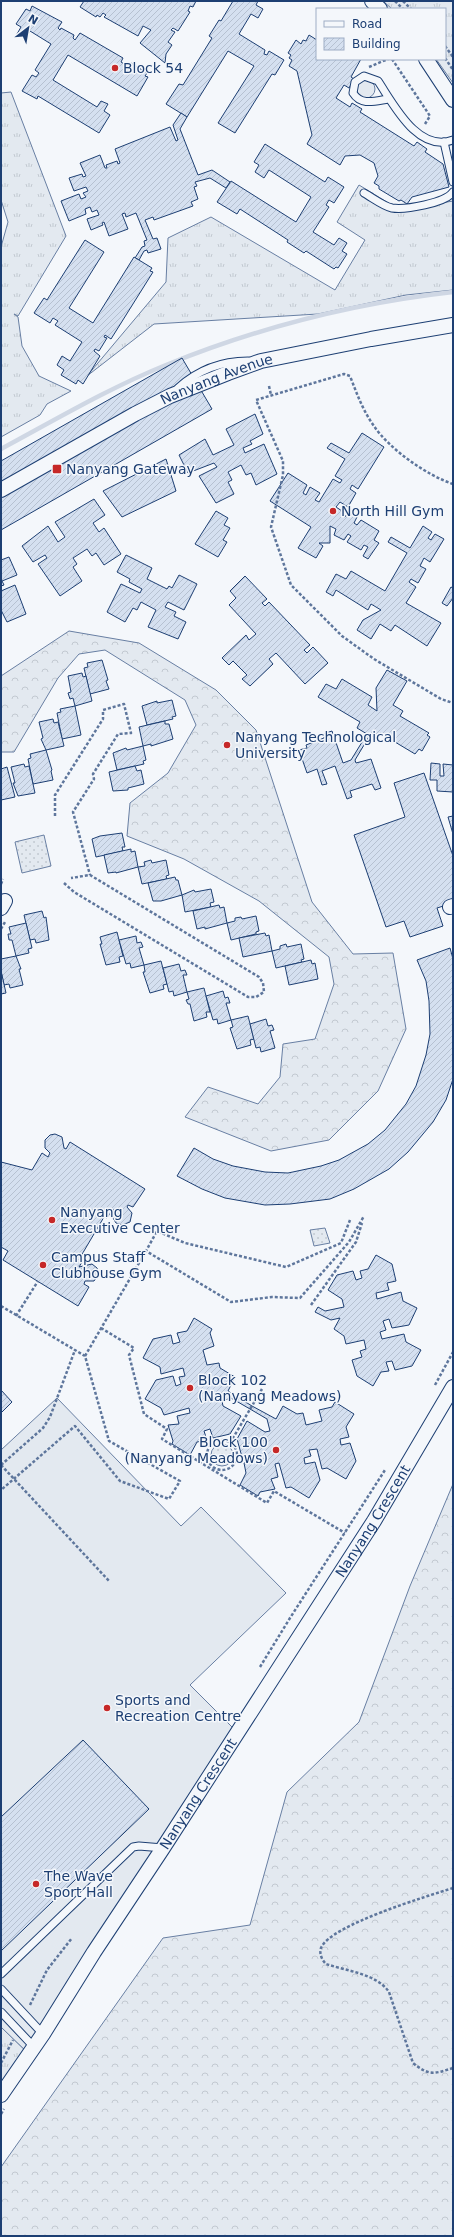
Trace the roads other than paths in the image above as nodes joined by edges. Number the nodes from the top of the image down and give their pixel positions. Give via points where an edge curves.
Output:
1 (427, 60) edge
2 (388, 99) junction
3 (453, 100) edge
4 (453, 140) edge
5 (444, 142) junction
6 (453, 182) edge
7 (453, 192) edge
8 (364, 193) dead end
9 (453, 326) edge
10 (1, 490) edge
11 (453, 1387) edge
12 (164, 1848) junction
13 (1, 1974) edge
14 (1, 1989) edge
15 (1, 2012) edge
16 (43, 2034) junction
17 (34, 2047) junction
18 (1, 2095) edge

1 - 3 street
2 - 2 lane via 364,102 356,99 353,93 355,82 359,78 371,77 378,81
2 - 5 lane via 426,139
4 - 5 lane
5 - 6 lane
7 - 8 lane via 446,199 404,210 390,207
9 - 10 street, Nanyang Avenue via 261,361 170,396
11 - 12 street, Nanyang Crescent via 374,1520
12 - 13 lane via 133,1847
12 - 16 street, Nanyang Crescent
14 - 16 lane
15 - 17 lane
16 - 17 street, Nanyang Crescent
17 - 18 street, Nanyang Crescent

